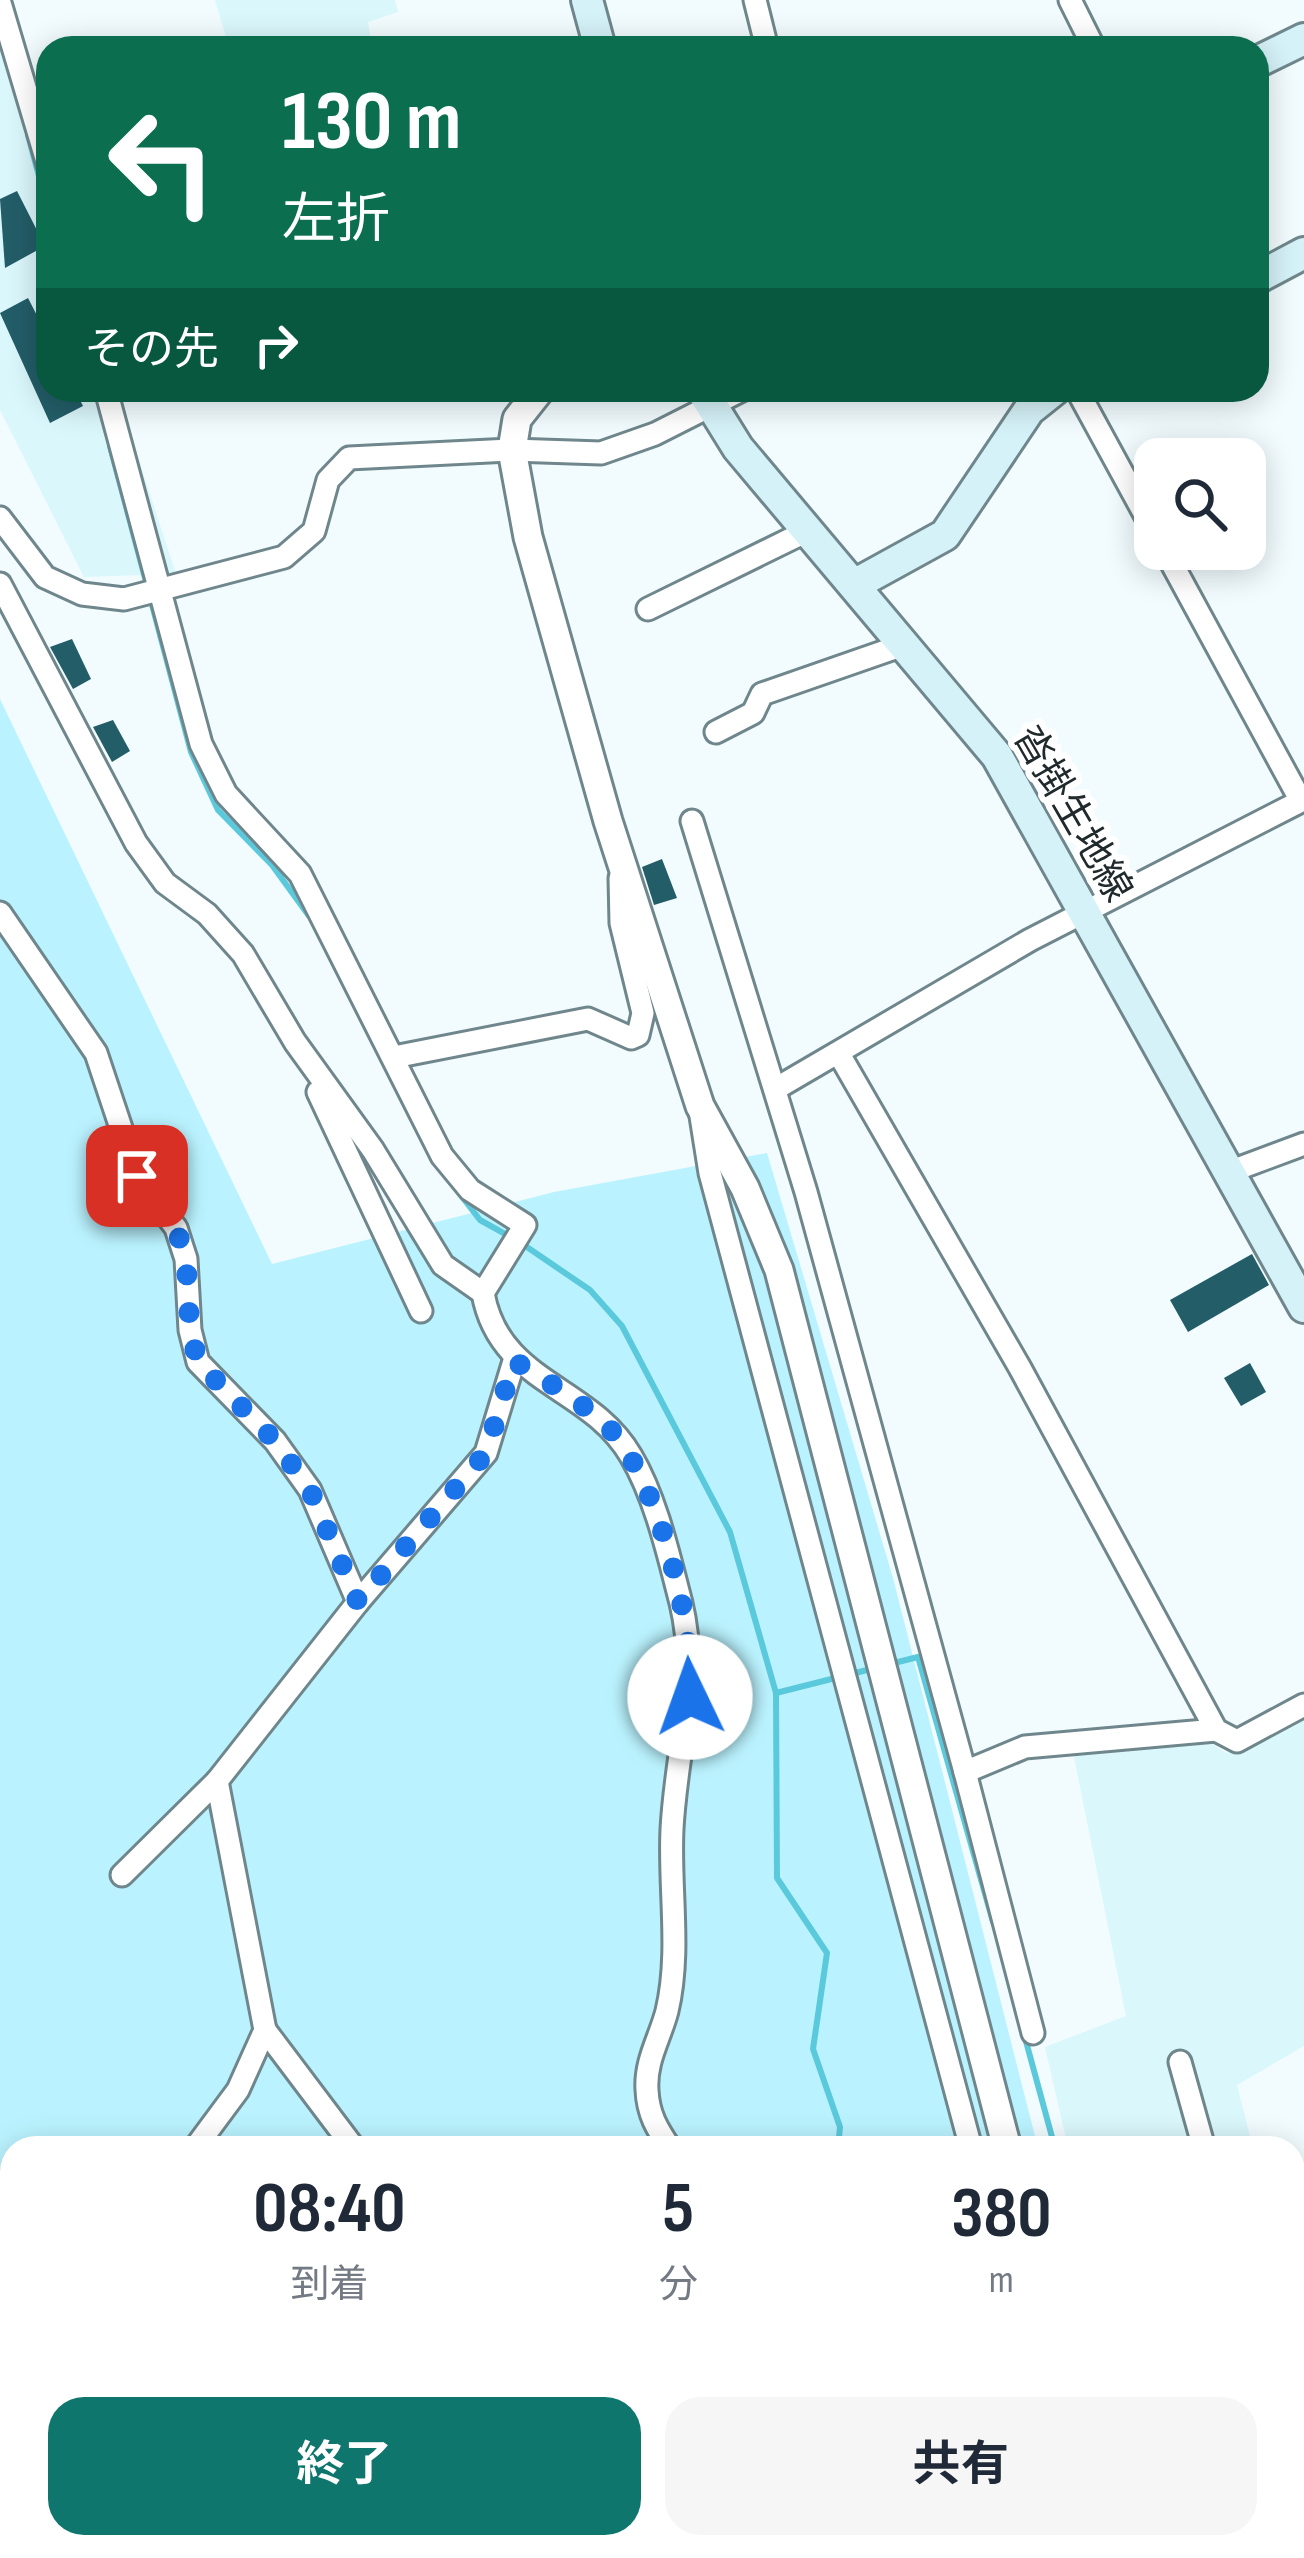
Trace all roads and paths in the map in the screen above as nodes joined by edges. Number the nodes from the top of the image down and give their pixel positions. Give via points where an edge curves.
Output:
1 (587, 0) edge
2 (755, 0) edge
3 (1070, 0) edge
4 (0, 3) edge
5 (597, 36) edge
6 (764, 36) edge
7 (1088, 36) edge
8 (1304, 39) edge
9 (1269, 56) edge
10 (36, 124) edge
11 (1304, 253) edge
12 (1269, 272) edge
13 (109, 402) edge
14 (530, 402) edge
15 (698, 402) edge
16 (709, 402) edge
17 (1039, 402) edge
18 (1084, 402) edge
19 (512, 450) junction
20 (1134, 494) edge
21 (0, 518) edge
22 (808, 531) junction
23 (1175, 570) edge
24 (0, 584) edge
25 (854, 585) junction
26 (162, 590) junction
27 (648, 609) dead end
28 (906, 644) junction
29 (716, 732) dead end
30 (1303, 802) edge
31 (692, 821) dead end
32 (620, 860) junction
33 (1084, 911) junction
34 (0, 913) edge
35 (295, 1042) junction
36 (838, 1054) junction
37 (394, 1058) junction
38 (778, 1088) junction
39 (700, 1106) junction
40 (1304, 1144) edge
41 (1229, 1172) junction
42 (483, 1293) junction
43 (1304, 1307) edge
44 (421, 1312) dead end
45 (514, 1361) junction
46 (358, 1602) junction
47 (1304, 1705) edge
48 (1216, 1730) junction
49 (965, 1772) junction
50 (217, 1781) junction
51 (122, 1875) dead end
52 (265, 2030) junction
53 (1033, 2033) dead end
54 (1180, 2062) dead end
55 (204, 2136) edge
56 (345, 2136) edge
57 (662, 2136) edge
58 (968, 2136) edge
59 (1004, 2136) edge
60 (1201, 2136) edge

1 - 5 main road
2 - 6 street
3 - 7 street
4 - 10 street
8 - 9 main road
11 - 12 main road
13 - 26 street
14 - 19 street via 517,418
15 - 19 street via 655,434 601,453
16 - 22 main road, 沓掛生地線
17 - 25 main road via 945,535
18 - 20 street
19 - 26 street via 349,458 328,480 314,531 284,557
19 - 32 street via 528,538
21 - 26 street via 45,578 124,599
22 - 25 main road, 沓掛生地線
22 - 27 street
23 - 30 street
24 - 35 street via 136,843 165,883 243,954
25 - 28 main road, 沓掛生地線
26 - 37 street via 201,744 226,794 300,874
28 - 29 street via 762,694 753,713
28 - 33 main road, 沓掛生地線 via 998,756
30 - 33 street
31 - 38 street
32 - 37 street via 621,923 644,1013 638,1035 587,1019
32 - 39 street
33 - 36 street
33 - 41 main road, 沓掛生地線
34 - 46 street via 96,1053 137,1176 176,1228 198,1362 310,1490
35 - 42 street via 374,1150 443,1265
35 - 44 street
36 - 38 street
36 - 48 street
37 - 42 street via 442,1156 470,1190 525,1225
38 - 49 street
39 - 58 street via 710,1173
39 - 59 street via 778,1270
40 - 41 street
41 - 43 main road, 沓掛生地線
42 - 45 street via 488,1322
45 - 46 street via 486,1453
45 - 57 street via 607,1426 632,1456 682,1606 693,1669 672,1830 667,2012 646,2088
46 - 50 street
47 - 48 street via 1238,1742
48 - 49 street via 1025,1747
49 - 53 street
50 - 51 street
50 - 52 street
52 - 55 street via 238,2090
52 - 56 street
54 - 60 street

